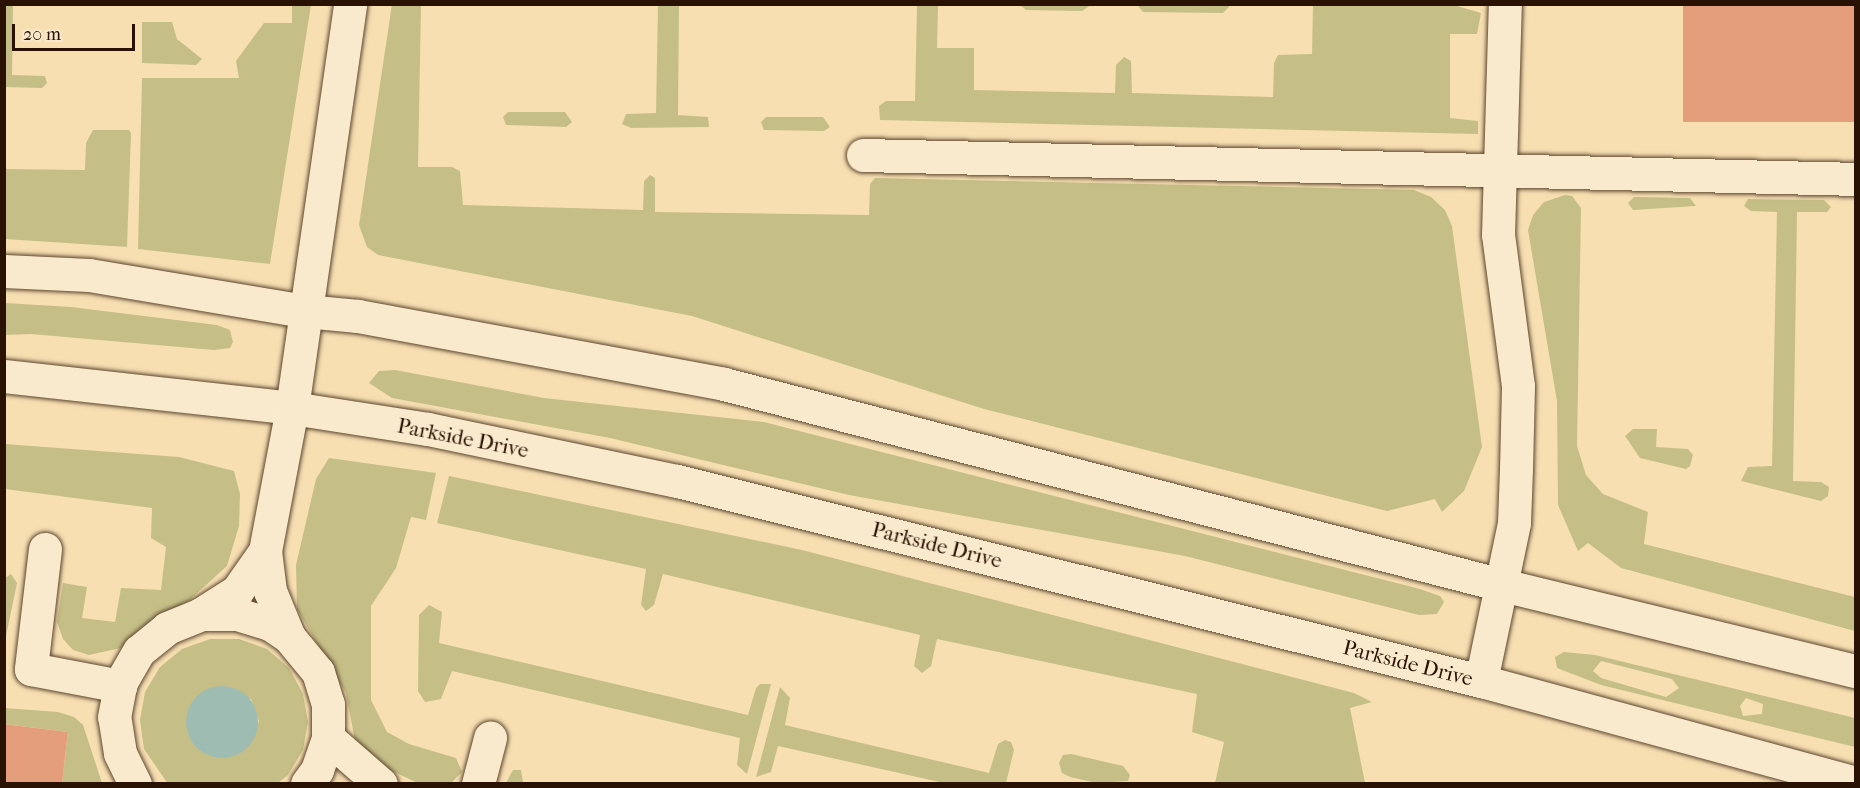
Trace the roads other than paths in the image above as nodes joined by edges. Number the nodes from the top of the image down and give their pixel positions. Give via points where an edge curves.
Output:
1 (350, 4) edge
2 (1505, 4) edge
3 (863, 155) dead end
4 (1502, 171) junction
5 (1856, 179) edge
6 (4, 271) edge
7 (305, 311) junction
8 (4, 376) edge
9 (292, 408) junction
10 (45, 549) dead end
11 (265, 551) junction
12 (1502, 585) junction
13 (201, 614) junction
14 (289, 637) junction
15 (1856, 671) edge
16 (1481, 681) junction
17 (120, 686) junction
18 (328, 738) junction
19 (490, 738) dead end
20 (135, 783) edge
21 (307, 783) edge
22 (381, 783) edge
23 (478, 783) edge
24 (1856, 783) edge

1 - 7 street
2 - 4 street
3 - 4 street
4 - 5 street
4 - 12 street via 1498,235 1518,386 1514,523
6 - 7 street via 89,275
7 - 9 street
7 - 12 street via 367,317 724,384
8 - 9 street, Parkside Drive
9 - 11 street
9 - 16 street, Parkside Drive via 428,429 677,481
10 - 17 street via 31,669
11 - 13 street via 237,591
11 - 14 street via 270,591
12 - 15 street
12 - 16 street
13 - 14 street via 237,614 270,624
13 - 17 street via 167,628 140,651
14 - 18 street via 318,672 328,704
16 - 24 street, Parkside Drive
17 - 20 street via 114,717 120,753
18 - 21 street via 317,770
18 - 22 street
19 - 23 street

